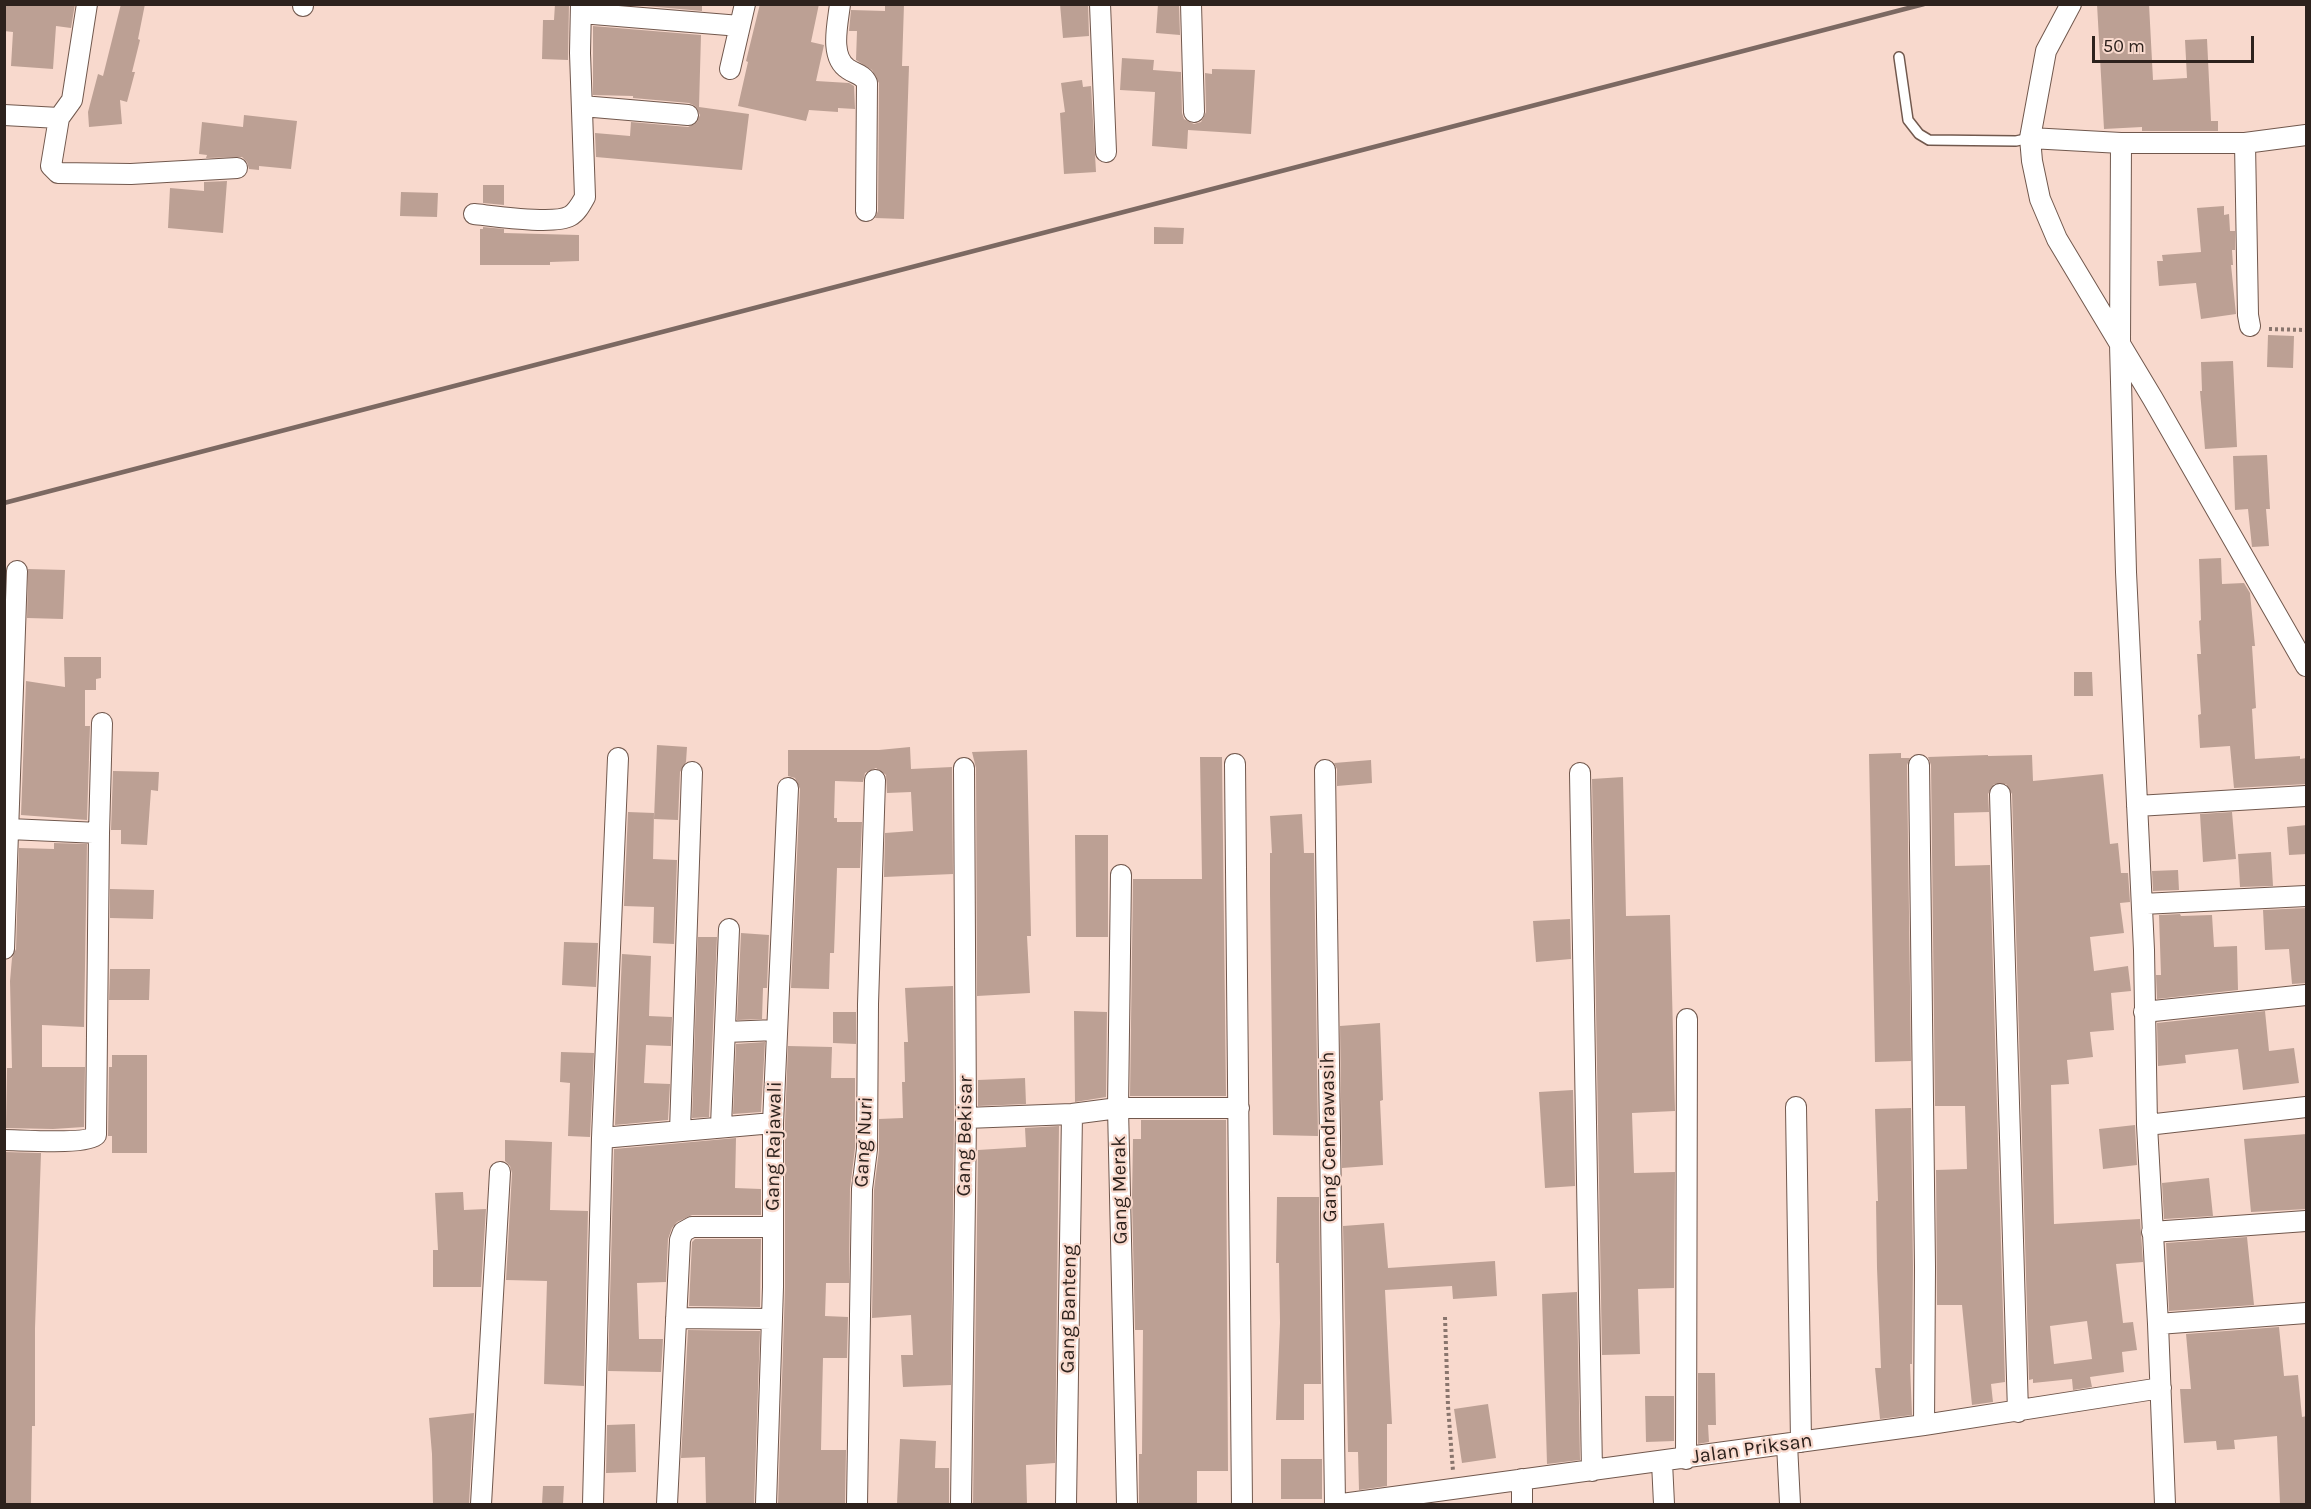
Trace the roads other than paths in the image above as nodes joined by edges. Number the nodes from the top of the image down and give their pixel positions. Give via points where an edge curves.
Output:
1 (87, 4) edge
2 (745, 4) edge
3 (840, 4) edge
4 (1100, 4) edge
5 (1191, 4) edge
6 (2071, 4) edge
7 (581, 9) edge
8 (740, 26) junction
9 (1899, 57) dead end
10 (730, 69) dead end
11 (582, 106) junction
12 (1194, 112) dead end
13 (4, 115) edge
14 (688, 115) dead end
15 (59, 118) junction
16 (2307, 135) edge
17 (2030, 138) junction
18 (2121, 143) junction
19 (2245, 143) junction
20 (1106, 152) dead end
21 (237, 168) dead end
22 (866, 211) dead end
23 (474, 214) dead end
24 (2250, 326) road end
25 (2120, 344) junction
26 (17, 572) dead end
27 (2307, 666) edge
28 (102, 723) dead end
29 (618, 758) dead end
30 (1235, 764) dead end
31 (1919, 765) dead end
32 (964, 768) dead end
33 (1325, 770) dead end
34 (692, 772) dead end
35 (1580, 773) dead end
36 (874, 780) dead end
37 (788, 788) dead end
38 (2000, 795) dead end
39 (2307, 796) edge
40 (2136, 806) junction
41 (9, 830) junction
42 (99, 833) junction
43 (1121, 875) dead end
44 (2307, 896) edge
45 (2142, 904) junction
46 (729, 929) dead end
47 (4, 949) edge
48 (2307, 995) edge
49 (2144, 1012) junction
50 (1687, 1019) dead end
51 (776, 1030) junction
52 (726, 1032) junction
53 (1796, 1107) dead end
54 (2307, 1107) edge
55 (1118, 1108) junction
56 (1239, 1108) junction
57 (1072, 1114) junction
58 (966, 1118) junction
59 (773, 1123) junction
60 (2147, 1125) junction
61 (721, 1126) junction
62 (680, 1131) junction
63 (602, 1138) junction
64 (4, 1140) edge
65 (500, 1172) dead end
66 (2307, 1221) edge
67 (773, 1227) junction
68 (2152, 1232) junction
69 (2307, 1313) edge
70 (676, 1318) junction
71 (772, 1319) junction
72 (2158, 1324) junction
73 (2161, 1388) junction
74 (2018, 1412) junction
75 (1924, 1425) junction
76 (1794, 1443) junction
77 (1686, 1459) junction
78 (1662, 1462) junction
79 (1592, 1471) junction
80 (1522, 1479) junction
81 (1396, 1501) edge
82 (481, 1504) edge
83 (593, 1504) edge
84 (667, 1504) edge
85 (766, 1504) edge
86 (857, 1504) edge
87 (961, 1504) edge
88 (1066, 1504) edge
89 (1127, 1504) edge
90 (1242, 1504) edge
91 (1335, 1504) edge
92 (1342, 1504) edge
93 (1522, 1504) edge
94 (1664, 1504) edge
95 (1790, 1504) edge
96 (2165, 1504) edge

1 - 15 street via 72,100
2 - 8 street
3 - 22 street via 837,54 845,68 864,77 867,83
4 - 20 street
5 - 12 street
6 - 17 street via 2046,51
7 - 8 street
7 - 11 street
8 - 10 street
9 - 17 lane via 1908,120 1919,134 1929,140
11 - 14 street
11 - 23 street via 585,197 577,211 570,217 552,220
13 - 15 street
15 - 21 street via 51,166 58,173 131,174
16 - 19 street
17 - 18 street
17 - 25 street via 2040,199 2057,239
18 - 19 street
18 - 25 street
19 - 24 street
25 - 27 street
25 - 40 street
26 - 41 street
28 - 42 street
29 - 63 street
30 - 56 street
31 - 75 street
32 - 58 street, Gang Bekisar
33 - 91 street, Gang Cendrawasih
34 - 62 street
35 - 79 street
36 - 86 street, Gang Nuri
37 - 51 street, Gang Rajawali
38 - 74 street
39 - 40 street
40 - 45 street
41 - 42 street
41 - 47 street
42 - 64 street via 96,1135 70,1141
43 - 55 street, Gang Merak
44 - 45 street
45 - 49 street
46 - 52 street
48 - 49 street
49 - 60 street
50 - 77 street
51 - 52 street
51 - 59 street, Gang Rajawali
52 - 61 street
53 - 76 street
54 - 60 street
55 - 56 street
55 - 57 street
55 - 89 street, Gang Merak
56 - 90 street
57 - 58 street
57 - 88 street, Gang Banteng
58 - 87 street, Gang Bekisar
59 - 61 street
59 - 67 street, Gang Rajawali
60 - 68 street
61 - 62 street
62 - 63 street
63 - 83 street
65 - 82 street
66 - 68 street
67 - 70 street via 692,1227 683,1232
67 - 71 street, Gang Rajawali
68 - 72 street
69 - 72 street
70 - 71 street
70 - 84 street
71 - 85 street, Gang Rajawali
72 - 73 street
73 - 74 street, Jalan Priksan
73 - 96 street
74 - 75 street, Jalan Priksan
75 - 76 street, Jalan Priksan
76 - 77 street, Jalan Priksan
76 - 95 street
77 - 78 street, Jalan Priksan
78 - 79 street, Jalan Priksan
78 - 94 street
79 - 80 street, Jalan Priksan
80 - 81 street, Jalan Priksan
80 - 93 street
81 - 92 street, Jalan Priksan

